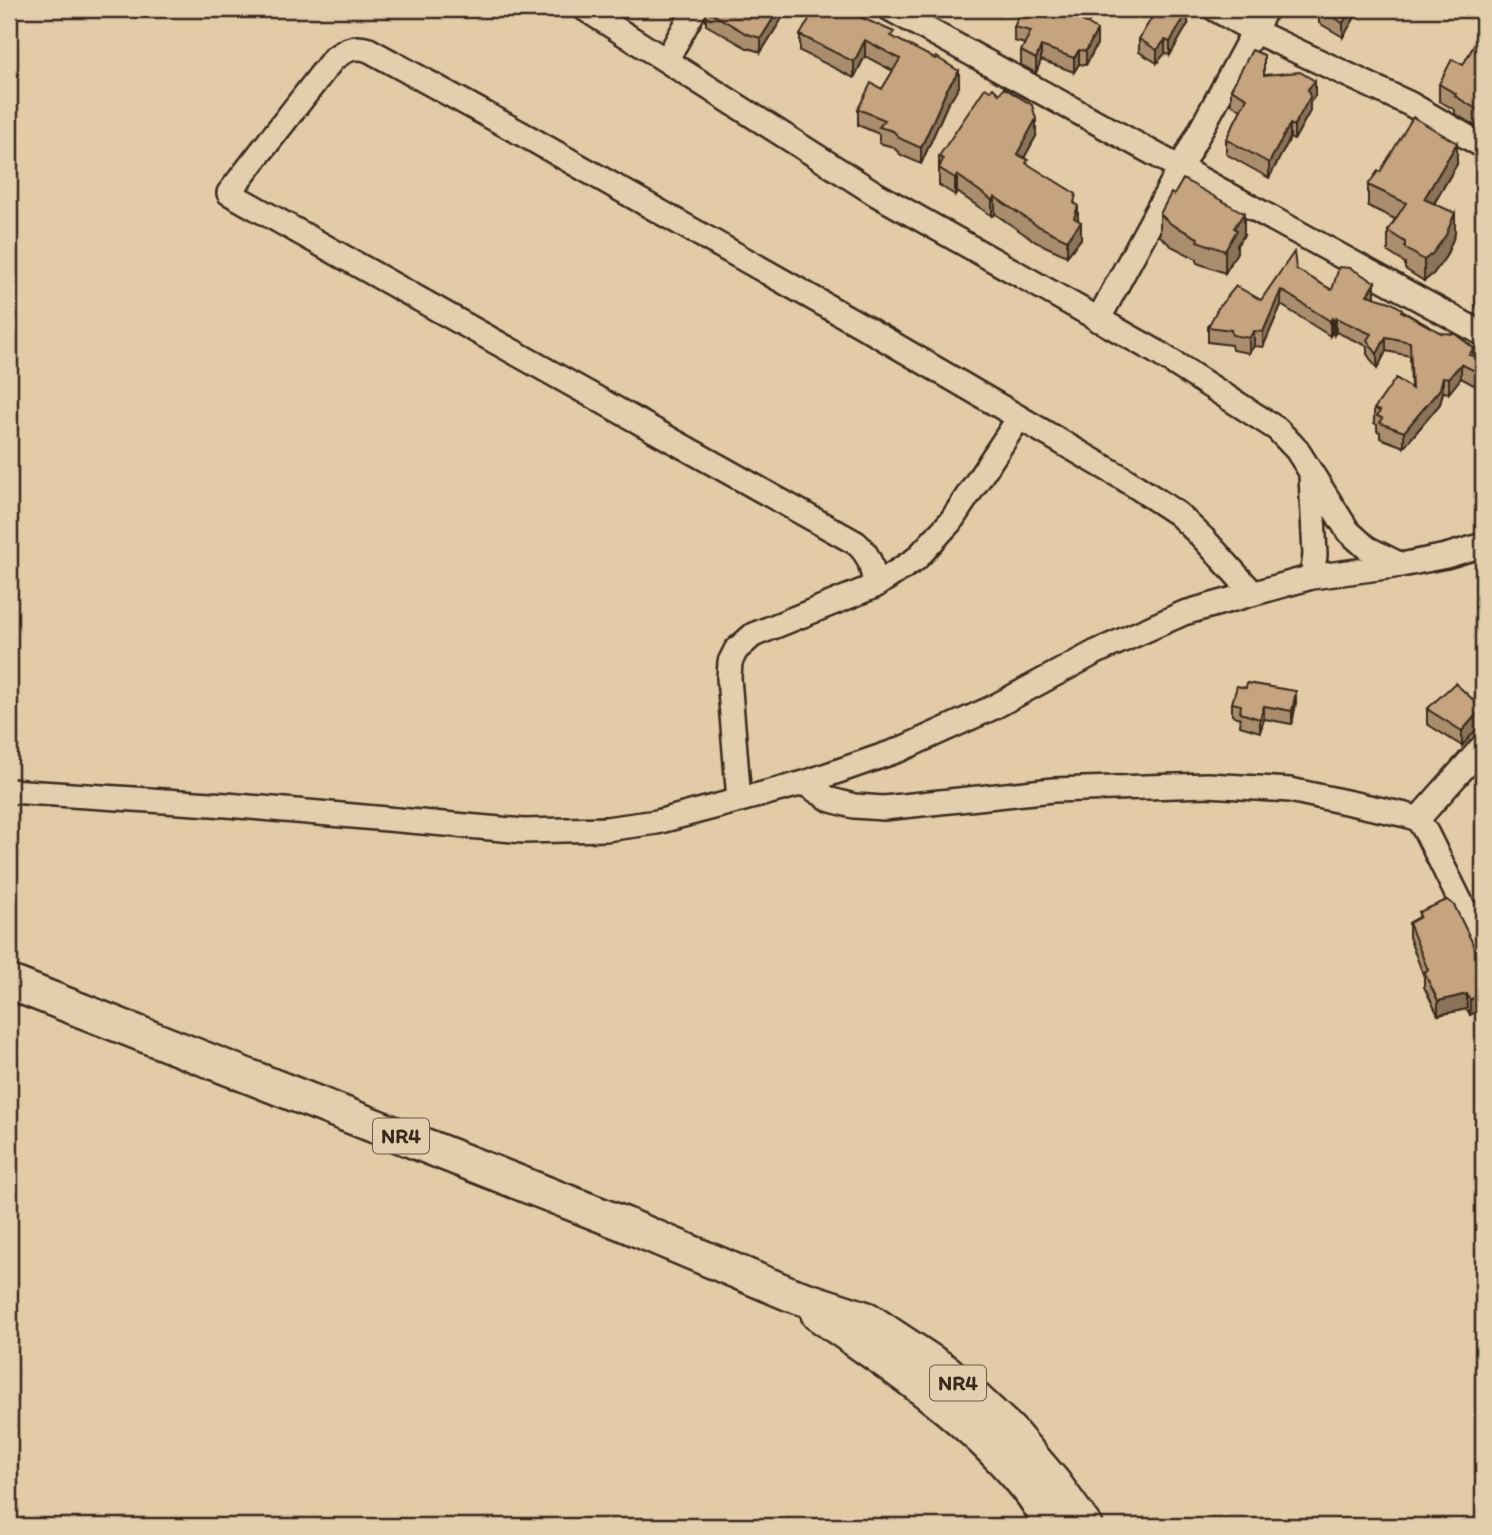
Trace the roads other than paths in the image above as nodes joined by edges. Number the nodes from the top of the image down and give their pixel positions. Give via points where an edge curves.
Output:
1 (586, 9) edge
2 (695, 9) edge
3 (890, 9) edge
4 (1216, 9) edge
5 (1266, 9) edge
6 (1254, 31) junction
7 (667, 59) junction
8 (1483, 146) edge
9 (1180, 170) junction
10 (1098, 320) junction
11 (1483, 334) edge
12 (1020, 418) junction
13 (1311, 473) junction
14 (1483, 545) edge
15 (1401, 565) junction
16 (1312, 577) junction
17 (875, 586) junction
18 (1252, 593) junction
19 (1483, 746) edge
20 (804, 783) junction
21 (9, 790) edge
22 (739, 800) junction
23 (1418, 819) junction
24 (1483, 947) edge
25 (9, 982) edge
26 (790, 1294) junction
27 (1053, 1526) edge
28 (1085, 1526) edge

1 - 7 street
2 - 7 street
3 - 9 street
4 - 6 street
5 - 6 street
6 - 8 street via 1410,104
6 - 9 street
7 - 10 street via 876,194
9 - 10 street
9 - 11 street
10 - 13 street via 1278,429
12 - 17 street via 951,521 916,559
12 - 17 street via 534,140 359,47 333,59 229,193 856,544 871,561
12 - 18 street via 1178,514
13 - 15 street via 1357,541
13 - 16 street
14 - 15 street
15 - 16 street
16 - 18 street
17 - 22 street via 753,635 736,650 729,678
18 - 20 street via 1137,632 940,733
19 - 23 street
20 - 22 street
20 - 23 street via 831,800 884,808 1054,790 1208,785 1290,790
21 - 22 street via 524,831 606,829
23 - 24 street
25 - 26 highway, NR4
26 - 27 highway, NR4 via 936,1398 991,1447 1028,1488
26 - 28 highway, NR4 via 867,1319 947,1372 1010,1431

